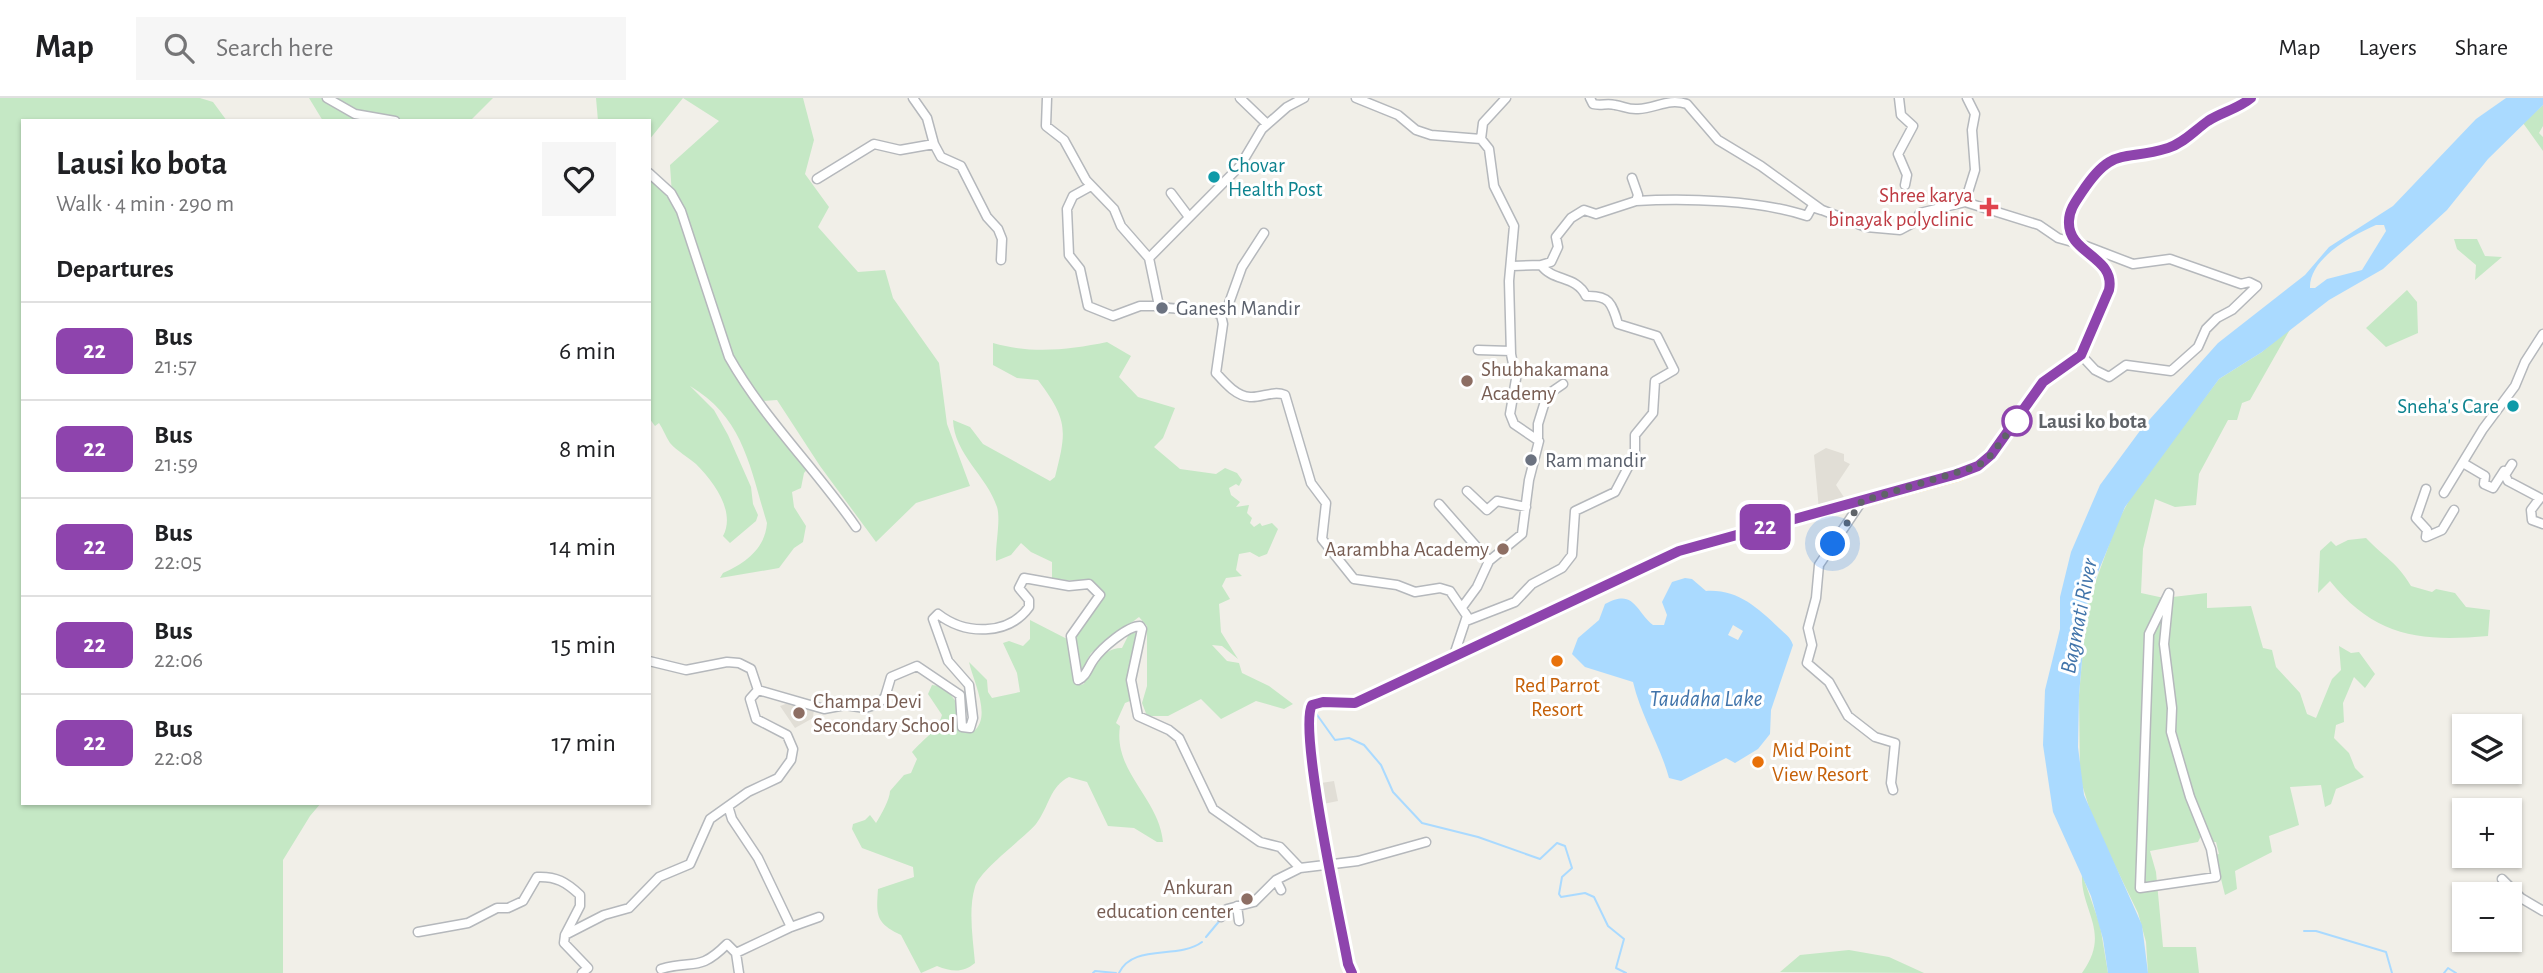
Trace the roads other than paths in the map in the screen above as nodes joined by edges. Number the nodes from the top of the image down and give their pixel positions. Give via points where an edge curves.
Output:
1 (327, 98) edge
2 (913, 98) edge
3 (1046, 98) edge
4 (1240, 98) edge
5 (1304, 98) edge
6 (1356, 98) edge
7 (1506, 98) edge
8 (1590, 98) edge
9 (1899, 98) edge
10 (1967, 98) edge
11 (2251, 98) edge
12 (384, 119) edge
13 (1267, 124) junction
14 (1481, 139) junction
15 (934, 144) junction
16 (651, 175) edge
17 (1632, 178) dead end
18 (817, 179) dead end
19 (1905, 185) dead end
20 (1091, 186) junction
21 (1171, 193) dead end
22 (1636, 201) junction
23 (1965, 202) junction
24 (1822, 210) junction
25 (1189, 217) junction
26 (1264, 233) dead end
27 (2079, 246) junction
28 (1149, 258) junction
29 (1001, 260) dead end
30 (1541, 265) junction
31 (1512, 266) junction
32 (1159, 306) junction
33 (1221, 315) junction
34 (2543, 334) edge
35 (1478, 350) dead end
36 (1511, 351) junction
37 (2081, 355) junction
38 (1563, 384) dead end
39 (1538, 438) junction
40 (2463, 463) junction
41 (2426, 489) dead end
42 (1467, 491) dead end
43 (2444, 493) dead end
44 (1862, 501) junction
45 (1439, 504) dead end
46 (1526, 507) junction
47 (2454, 510) dead end
48 (2543, 524) edge
49 (856, 527) dead end
50 (1489, 561) junction
51 (2169, 593) joint
52 (1463, 606) junction
53 (1466, 621) junction
54 (1453, 658) junction
55 (651, 661) edge
56 (758, 690) junction
57 (1893, 790) dead end
58 (729, 808) junction
59 (1426, 842) dead end
60 (1329, 865) junction
61 (1300, 869) junction
62 (2502, 879) dead end
63 (1237, 908) junction
64 (2543, 911) edge
65 (819, 917) dead end
66 (1221, 917) dead end
67 (1239, 921) dead end
68 (791, 927) junction
69 (418, 932) dead end
70 (565, 935) junction
71 (736, 954) junction
72 (661, 969) dead end
73 (696, 969) edge
74 (582, 973) edge
75 (739, 973) edge
76 (1352, 973) edge

1 - 12 street via 355,114
2 - 15 street via 927,118
3 - 20 street via 1046,126 1064,140
4 - 13 street
5 - 13 street
6 - 14 street via 1431,135
7 - 14 street via 1483,122
8 - 24 street via 1593,104 1630,110 1665,100 1688,104 1718,140
9 - 19 street via 1901,115 1913,126 1898,154 1907,175
10 - 23 street via 1975,114 1975,170
11 - 27 main road via 2168,148 2106,162 2071,209 2070,232
13 - 25 street via 1240,166
14 - 31 street via 1489,149 1494,186 1514,226
15 - 18 street via 900,150 874,144
15 - 29 street via 942,157 961,166 968,176 977,201 1002,239
16 - 49 street via 671,193 681,211 729,357 740,377
17 - 22 street
20 - 28 street
20 - 32 street via 1073,196 1067,220 1069,255 1080,269 1088,306 1113,316 1140,306
21 - 25 street
22 - 24 street via 1700,200 1807,216 1812,207
22 - 30 street via 1571,218 1556,237 1558,247 1551,261
23 - 24 street via 1920,213 1915,222 1900,230 1866,227
23 - 27 street via 2039,225 2058,239
25 - 28 street
26 - 33 street via 1242,267
27 - 37 main road via 2102,264 2111,281
27 - 37 street via 2133,264 2169,259 2258,286 2217,317 2198,347 2171,371 2126,365 2109,377
28 - 32 street
30 - 31 street
30 - 53 street via 1554,276 1571,279 1586,296 1602,295 1611,301 1618,324 1657,336 1674,370 1655,381 1653,413 1635,435 1635,454 1615,492 1575,511 1568,562 1532,584 1516,602
31 - 36 street via 1508,281
32 - 33 street via 1172,310 1206,307
33 - 52 street via 1216,373 1242,395 1285,395 1311,482 1326,503 1321,531 1326,546 1354,579 1415,592 1443,588
34 - 40 street via 2515,386
35 - 36 street
36 - 39 street via 1516,379 1511,420
37 - 44 main road via 2043,382 2013,428 1978,466
38 - 39 street via 1547,395
39 - 46 street
40 - 43 street
40 - 48 street via 2485,476 2484,484 2493,488 2511,464 2505,475 2508,481 2540,498 2531,510 2532,520
41 - 47 street via 2416,518 2427,530 2426,537 2442,530
42 - 46 street via 1487,510 1497,501
44 - 54 main road via 1679,551
44 - 57 street via 1819,565 1807,663 1829,682 1848,716 1875,737 1895,743
45 - 50 street
46 - 50 street via 1522,534
50 - 52 street
51 - 51 street via 2164,644 2171,732 2211,849 2216,877 2140,888 2149,634
52 - 53 street
53 - 54 street
54 - 60 main road via 1355,703 1315,703 1309,709 1315,786
55 - 56 street via 686,670 739,663 751,669
56 - 58 street via 750,699 753,714 760,723 787,735 793,755 778,778 748,792
56 - 61 street via 824,709 871,707 885,698 891,677 918,666 960,695 962,727 970,728 969,685 948,661 933,618 938,614 960,627 1001,628 1017,622 1030,607 1019,588 1024,578 1069,586 1088,584 1100,595 1071,636 1078,680 1095,658 1130,628 1140,626 1131,680 1138,716 1179,738 1213,809 1260,842 1280,846
58 - 68 street
58 - 70 street via 705,825 690,864 659,877 629,908
59 - 60 street
60 - 61 street
60 - 76 main road
61 - 63 street via 1254,902
62 - 64 street
63 - 66 street via 1227,909
63 - 67 street
65 - 68 street
68 - 71 street
69 - 70 street via 468,923 497,908 508,908 523,901 537,877 551,876 580,895 580,906
70 - 74 street via 564,943 588,968
71 - 73 street via 727,944
71 - 75 street
72 - 73 street via 674,965

